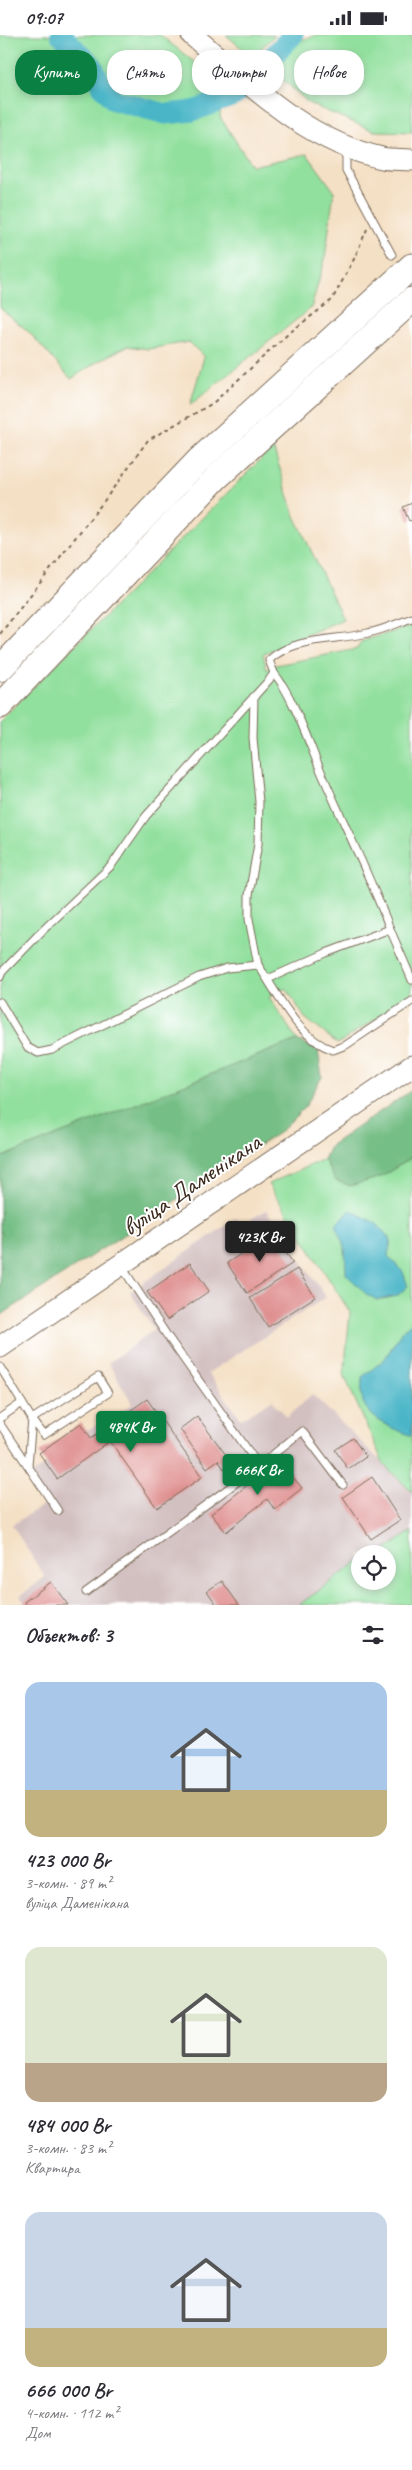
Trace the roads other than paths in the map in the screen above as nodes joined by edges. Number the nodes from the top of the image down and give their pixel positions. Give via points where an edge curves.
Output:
1 (192, 35) edge
2 (346, 147) junction
3 (412, 160) edge
4 (402, 261) edge
5 (412, 300) edge
6 (412, 618) edge
7 (0, 669) edge
8 (274, 673) junction
9 (254, 696) junction
10 (0, 706) edge
11 (390, 929) junction
12 (258, 965) junction
13 (0, 977) edge
14 (268, 979) junction
15 (412, 980) edge
16 (412, 1001) edge
17 (0, 1002) edge
18 (412, 1066) edge
19 (120, 1265) junction
20 (0, 1347) edge
21 (0, 1367) edge
22 (22, 1403) junction
23 (0, 1418) edge
24 (32, 1419) junction
25 (0, 1424) edge
26 (28, 1465) junction
27 (259, 1466) junction
28 (344, 1485) dead end
29 (58, 1511) dead end
30 (86, 1592) dead end

1 - 2 main road via 309,130
2 - 3 main road via 382,158
2 - 4 lane via 346,170
4 - 7 highway via 198,461
5 - 10 highway via 216,478
6 - 8 lane via 368,633 302,643 278,652 269,660
8 - 9 lane
8 - 11 lane via 369,874
9 - 12 lane via 253,738 259,802 258,844 249,895 249,919
9 - 13 lane via 146,816 111,866 42,931
11 - 14 lane
11 - 15 lane
12 - 14 lane
12 - 17 lane via 199,977 52,1050 38,1053 27,1047
14 - 16 lane via 303,1030 320,1045 333,1050 346,1045
18 - 19 main road, вуліца Даменікана
19 - 20 main road, вуліца Даменікана
19 - 27 lane
21 - 22 lane
22 - 23 lane
22 - 24 lane
24 - 24 lane via 98,1377 108,1393 44,1435
24 - 26 lane
25 - 26 lane
26 - 29 lane
27 - 28 lane via 302,1431
27 - 30 lane

